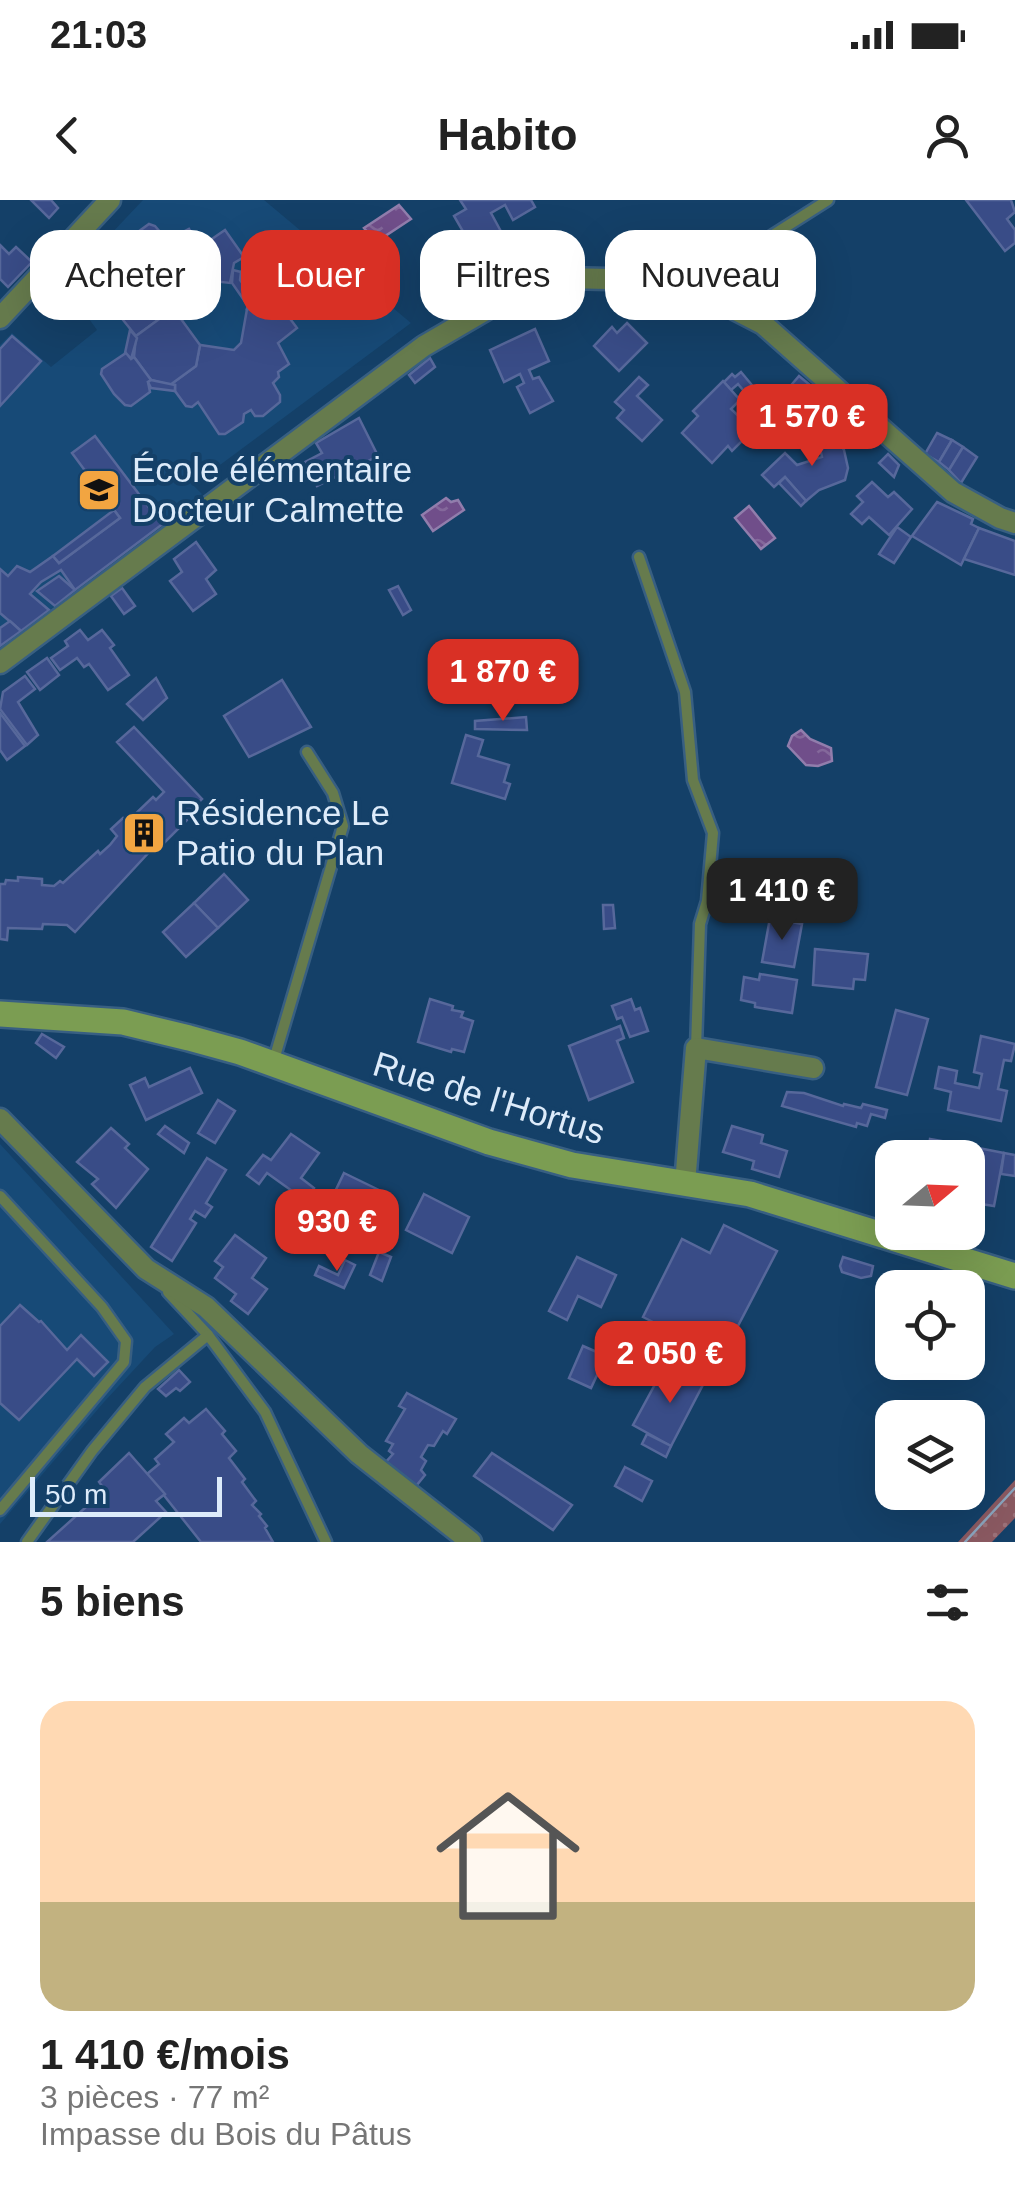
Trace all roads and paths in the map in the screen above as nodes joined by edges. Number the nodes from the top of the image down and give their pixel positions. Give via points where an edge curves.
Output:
1 (110, 200) edge
2 (828, 200) edge
3 (781, 230) edge
4 (605, 278) edge
5 (0, 318) edge
6 (755, 320) edge
7 (1015, 522) edge
8 (640, 557) dead end
9 (0, 663) edge
10 (308, 752) dead end
11 (0, 1014) edge
12 (696, 1048) junction
13 (273, 1064) junction
14 (813, 1068) dead end
15 (0, 1119) edge
16 (685, 1184) junction
17 (0, 1196) edge
18 (146, 1269) junction
19 (1015, 1276) edge
20 (208, 1335) junction
21 (0, 1510) edge
22 (28, 1542) edge
23 (326, 1542) edge
24 (472, 1542) edge

1 - 5 street
2 - 3 lane
4 - 9 street via 545,281 504,297 424,346
6 - 7 street via 952,492
8 - 12 lane via 685,692 693,780 713,833 700,924
10 - 13 lane via 333,793 343,826
11 - 13 main road, Rue de l'Hortus via 123,1022
12 - 14 street
12 - 16 street
13 - 16 main road, Rue de l'Hortus via 490,1142 572,1165
15 - 18 street
16 - 19 main road, Rue de l'Hortus via 750,1194
17 - 21 lane via 126,1341 124,1362
18 - 20 lane
18 - 24 street via 206,1307 359,1454
20 - 22 lane via 145,1387
20 - 23 lane via 265,1412

